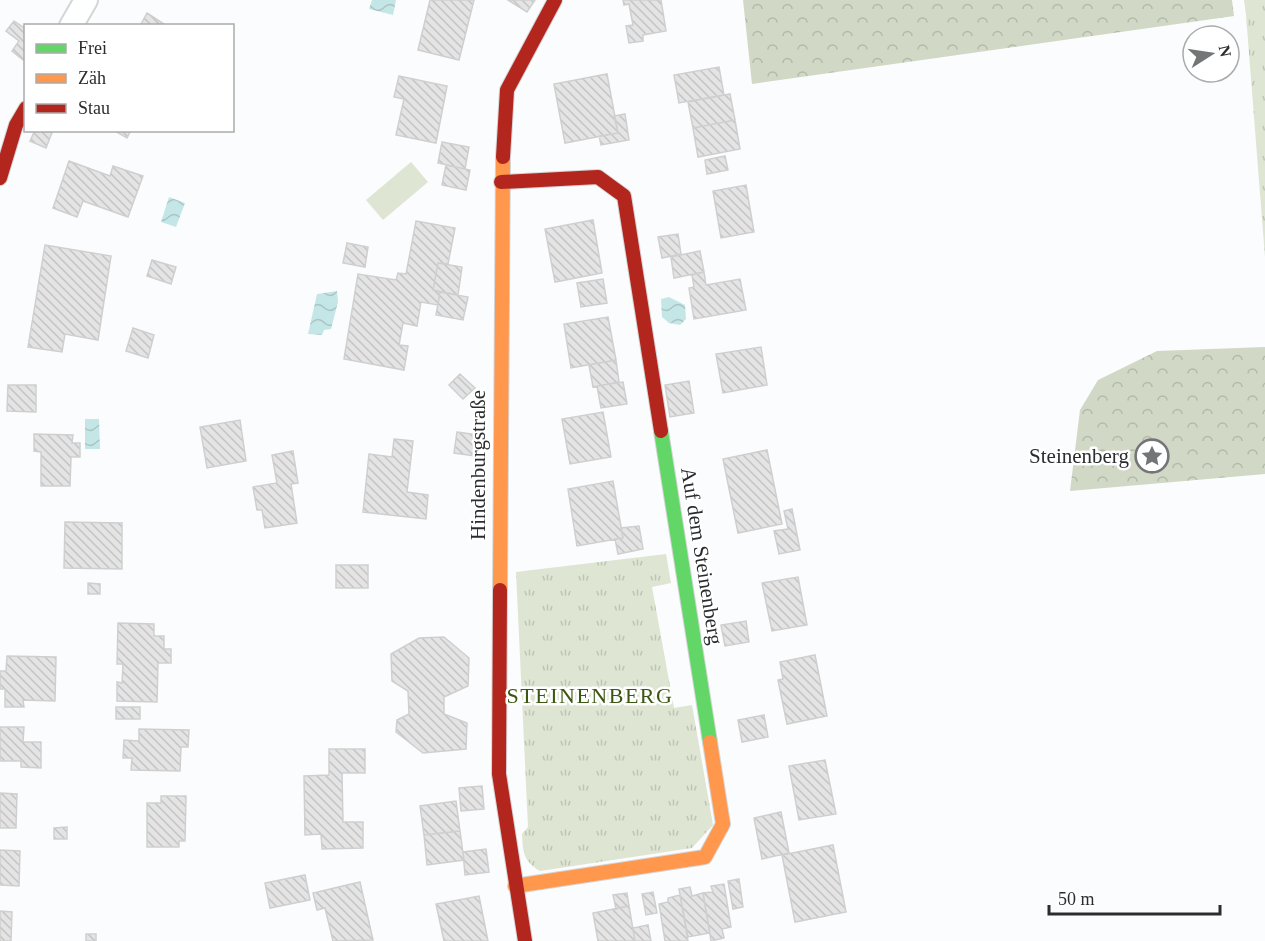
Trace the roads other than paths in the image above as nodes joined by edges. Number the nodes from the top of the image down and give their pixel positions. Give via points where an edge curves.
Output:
1 (86, 0) edge
2 (555, 0) edge
3 (73, 24) edge
4 (24, 111) edge
5 (0, 178) edge
6 (501, 182) junction
7 (514, 886) junction
8 (525, 941) edge

1 - 3 street
2 - 6 street, Hindenburgstraße via 507,90
4 - 5 street
6 - 7 street, Hindenburgstraße via 499,774
6 - 7 street, Auf dem Steinenberg via 598,177 624,196 723,824 705,857
7 - 8 street, Hindenburgstraße

